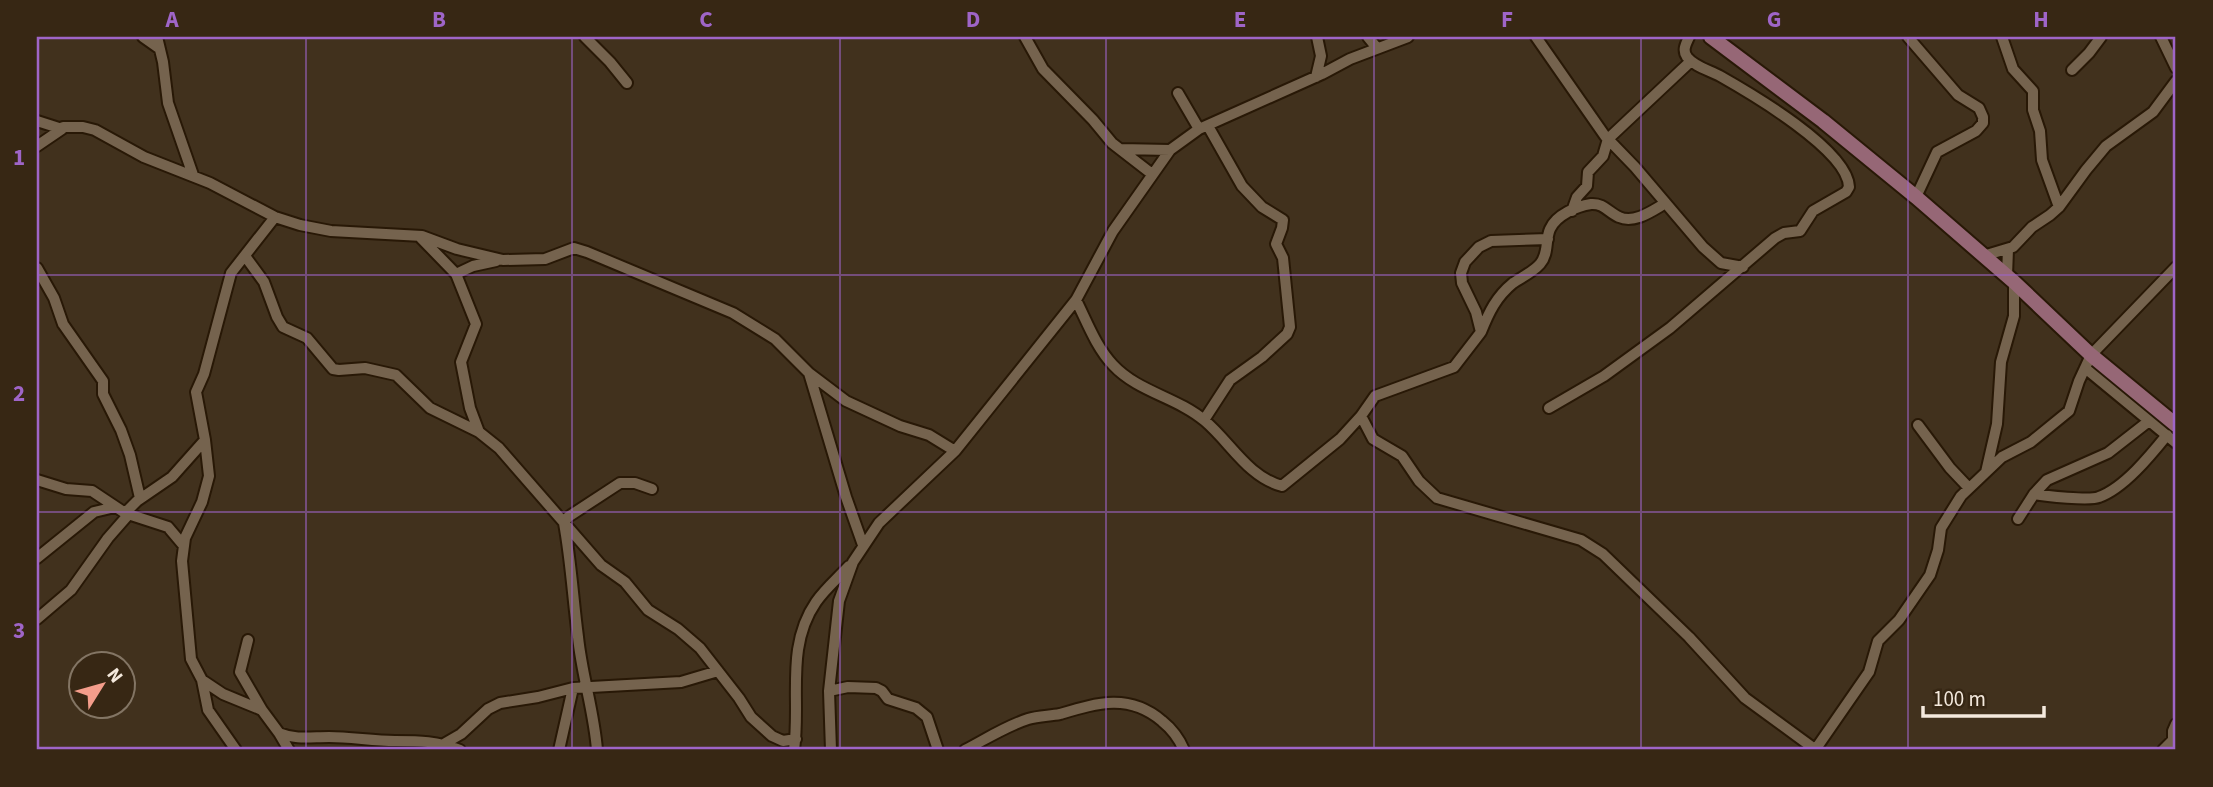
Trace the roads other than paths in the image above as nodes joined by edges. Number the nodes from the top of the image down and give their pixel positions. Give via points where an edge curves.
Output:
1 (143, 37) edge
2 (157, 37) edge
3 (585, 37) edge
4 (1025, 37) edge
5 (1317, 37) edge
6 (1368, 37) edge
7 (1408, 37) edge
8 (1536, 37) edge
9 (1689, 37) edge
10 (1711, 37) edge
11 (1908, 37) edge
12 (2002, 37) edge
13 (2101, 37) edge
14 (2161, 37) edge
15 (1377, 48) junction
16 (160, 49) junction
17 (1691, 61) junction
18 (2176, 68) edge
19 (2072, 70) dead end
20 (1316, 77) junction
21 (2176, 81) edge
22 (627, 83) dead end
23 (1178, 93) dead end
24 (2173, 94) edge
25 (37, 121) edge
26 (1203, 127) junction
27 (62, 130) junction
28 (1608, 139) junction
29 (39, 142) edge
30 (1120, 149) junction
31 (1170, 149) junction
32 (1152, 174) junction
33 (193, 175) junction
34 (1916, 197) junction
35 (1664, 204) junction
36 (2059, 206) junction
37 (1572, 211) junction
38 (275, 217) junction
39 (419, 236) junction
40 (1548, 239) junction
41 (2008, 249) junction
42 (245, 256) junction
43 (1983, 256) junction
44 (503, 260) junction
45 (1743, 267) junction
46 (2176, 267) edge
47 (37, 268) edge
48 (456, 274) junction
49 (2010, 279) junction
50 (1076, 300) junction
51 (1481, 332) junction
52 (2088, 362) junction
53 (809, 373) junction
54 (1549, 408) dead end
55 (1361, 416) junction
56 (1204, 420) junction
57 (2149, 421) junction
58 (1918, 425) dead end
59 (2171, 430) edge
60 (479, 432) junction
61 (205, 440) junction
62 (2176, 443) edge
63 (955, 451) junction
64 (1986, 473) junction
65 (37, 480) edge
66 (1968, 487) junction
67 (652, 489) dead end
68 (2034, 494) junction
69 (140, 498) junction
70 (123, 511) junction
71 (2018, 519) dead end
72 (564, 523) junction
73 (863, 545) junction
74 (184, 546) junction
75 (37, 558) edge
76 (853, 562) junction
77 (37, 619) edge
78 (248, 640) dead end
79 (718, 671) junction
80 (202, 680) junction
81 (573, 688) junction
82 (589, 689) junction
83 (829, 691) junction
84 (262, 710) junction
85 (2176, 724) edge
86 (279, 733) junction
87 (335, 737) junction
88 (795, 744) edge
89 (442, 745) junction
90 (396, 746) edge
91 (236, 750) edge
92 (289, 750) edge
93 (332, 750) edge
94 (460, 750) edge
95 (558, 750) edge
96 (597, 750) edge
97 (831, 750) edge
98 (938, 750) edge
99 (965, 750) edge
100 (1184, 750) edge
101 (1816, 750) edge
102 (2163, 750) edge

1 - 16 street
2 - 16 street
3 - 22 street
4 - 30 street via 1043,69
5 - 20 street via 1321,56
6 - 15 street
7 - 15 street
8 - 28 street
9 - 17 street via 1685,53
10 - 34 main road
11 - 34 street via 1983,117 1976,131 1937,152
12 - 36 street via 2013,69 2033,91 2042,160
13 - 19 street
14 - 18 street
15 - 20 street
16 - 33 street via 168,103
17 - 28 street
17 - 45 street via 1796,123 1849,181 1846,192 1813,211 1800,230 1775,237
20 - 26 street
21 - 24 street
23 - 26 street
24 - 36 street via 2106,146
25 - 27 street
26 - 31 street
26 - 56 street via 1242,186 1283,220 1276,244 1283,258 1290,327 1262,357 1230,380
27 - 29 street
27 - 33 street via 95,130 144,157
28 - 35 street
28 - 37 street
30 - 31 street
30 - 32 street
31 - 32 street
32 - 50 street
33 - 38 street
34 - 43 main road
35 - 37 street via 1628,219 1598,204
35 - 45 street via 1714,259
36 - 41 street
37 - 40 street via 1553,224
38 - 39 street via 331,231
38 - 42 street
39 - 44 street
39 - 48 street
40 - 51 street via 1541,264 1492,305
40 - 51 street via 1491,241 1465,262 1462,283
41 - 43 street
41 - 49 street
42 - 60 street via 264,282 283,327 307,338 333,369 365,368 396,375 430,408
42 - 61 street via 231,273 196,392
43 - 49 main road
44 - 48 street
44 - 53 street via 542,260 574,248 587,252 733,313 775,339
45 - 54 street via 1648,345
46 - 52 street
47 - 69 street via 63,324 100,374 103,394 130,455
48 - 60 street via 476,324 461,362
49 - 52 main road
49 - 64 street via 2014,316 2001,362 1997,424
50 - 56 street via 1115,368
50 - 63 street
51 - 55 street via 1454,367 1381,392
52 - 57 street
52 - 59 main road
52 - 64 street via 2066,414
53 - 63 street via 846,401 929,435
53 - 73 street
55 - 56 street via 1282,486 1249,467
55 - 101 street via 1373,439 1402,456 1437,498 1581,540 1603,554 1745,698
57 - 59 street
57 - 68 street via 2108,453 2047,480
58 - 66 street
59 - 62 street
59 - 68 street via 2138,468 2100,497
60 - 72 street via 499,448
61 - 69 street via 172,477
61 - 74 street via 208,484
63 - 73 street
64 - 66 street
65 - 70 street via 92,491
66 - 101 street via 1941,528 1930,575 1899,620 1877,642 1869,672
67 - 72 street via 620,483
68 - 71 street
69 - 70 street
70 - 74 street via 168,527
70 - 75 street via 94,512
70 - 77 street via 71,590
72 - 79 street via 600,565 625,582 648,610 694,642
72 - 82 street via 583,673
73 - 76 street
74 - 80 street via 191,659
76 - 83 street via 839,601
76 - 88 street via 817,601 800,635
78 - 84 street via 240,672
79 - 82 street via 681,682
79 - 88 street via 760,727
80 - 84 street
80 - 91 street via 208,709
81 - 82 street
81 - 89 street via 500,703
81 - 95 street
82 - 96 street
83 - 97 street
83 - 98 street via 876,688 888,699 916,708 927,717
84 - 86 street
85 - 102 street via 2173,740
86 - 87 street
86 - 92 street
87 - 90 street
87 - 93 street
89 - 90 street via 427,740
89 - 94 street
99 - 100 street via 1031,718 1129,703 1141,706 1169,727

